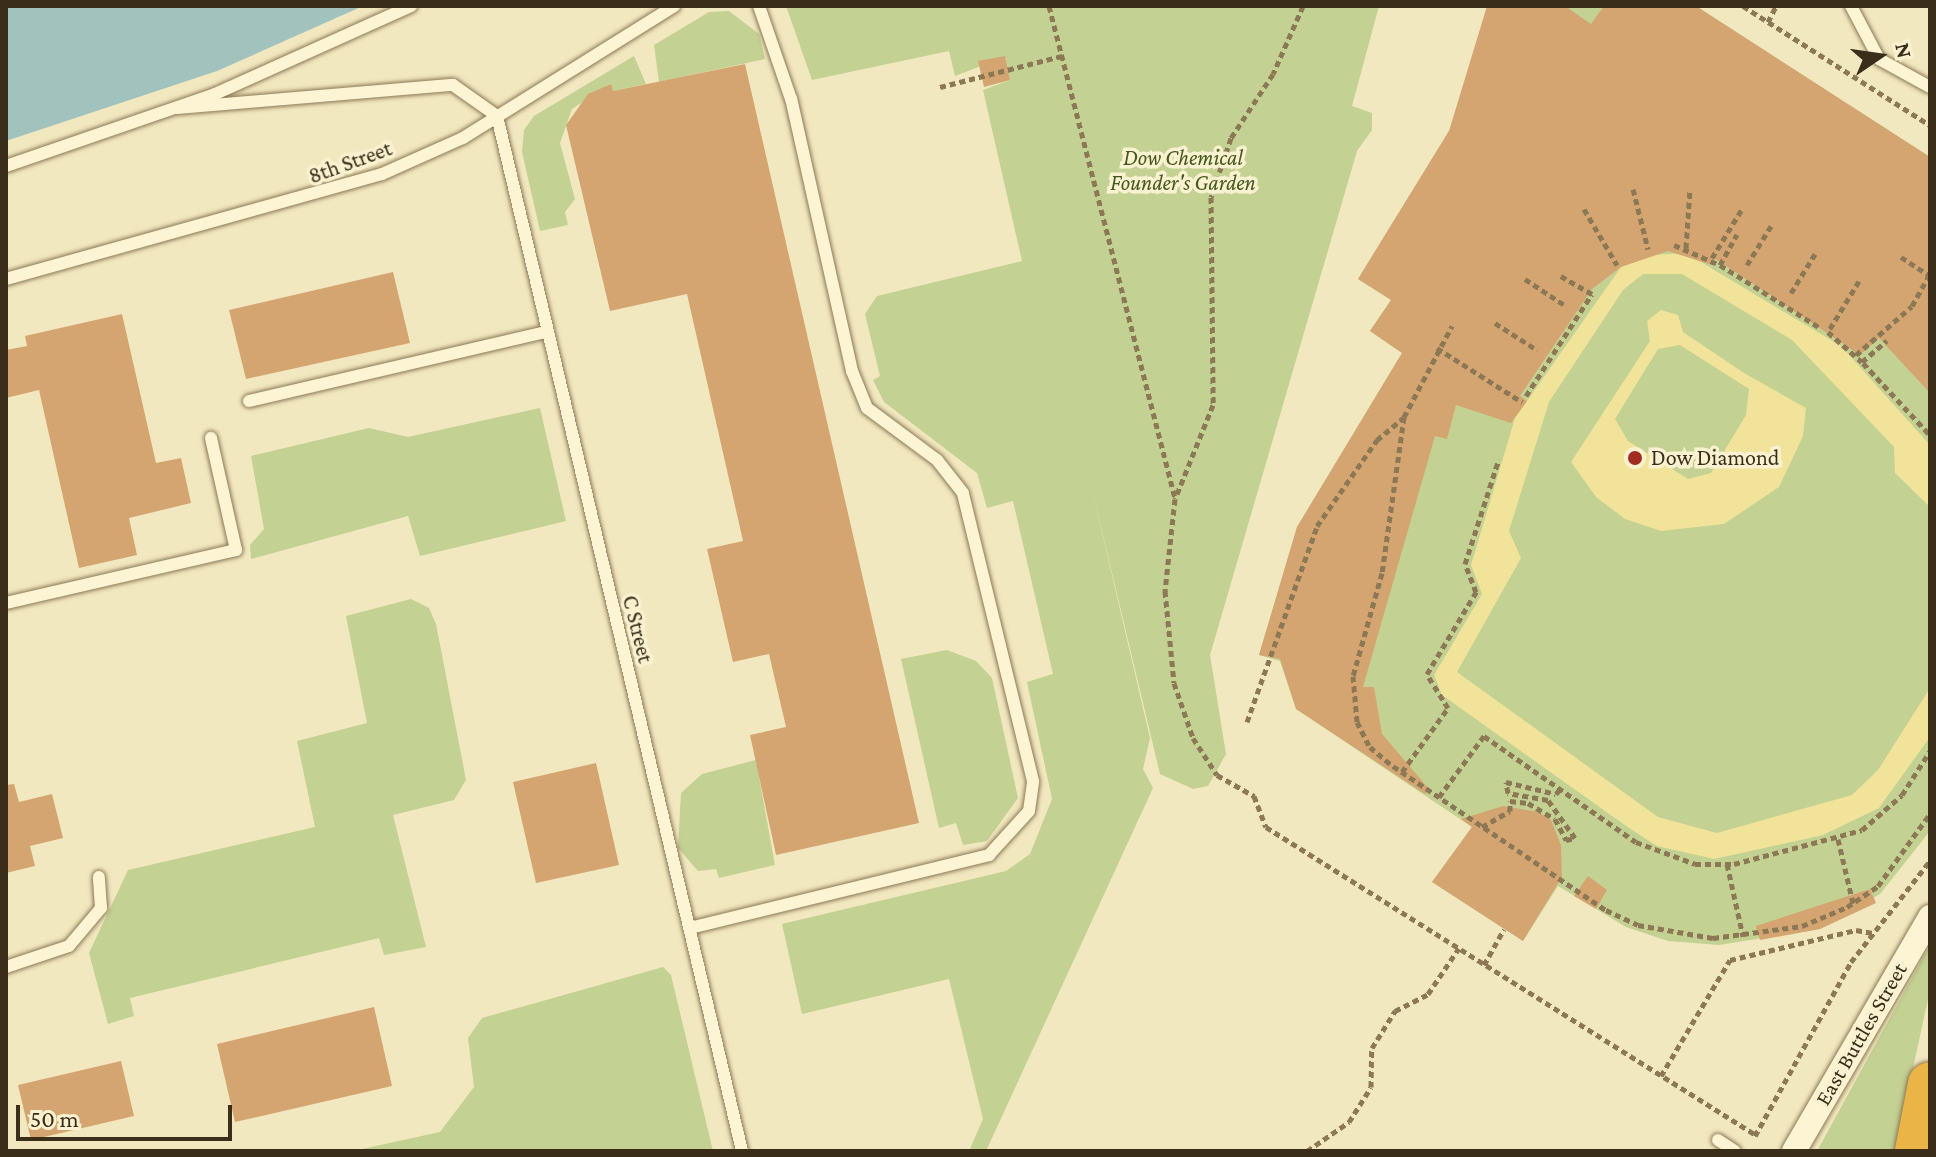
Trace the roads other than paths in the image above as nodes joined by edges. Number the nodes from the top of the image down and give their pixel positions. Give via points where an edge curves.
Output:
1 (411, 6) edge
2 (674, 6) edge
3 (759, 6) edge
4 (1851, 6) edge
5 (1930, 87) edge
6 (177, 108) junction
7 (497, 116) junction
8 (6, 166) edge
9 (6, 279) edge
10 (545, 332) junction
11 (249, 401) dead end
12 (211, 438) dead end
13 (6, 603) edge
14 (99, 877) dead end
15 (1930, 917) edge
16 (690, 928) junction
17 (6, 967) edge
18 (1930, 1084) edge
19 (1718, 1140) dead end
20 (742, 1151) edge
21 (1735, 1151) edge
22 (1794, 1151) edge
23 (1917, 1151) edge

1 - 6 lane
2 - 7 lane, 8th Street
3 - 16 lane via 791,99 852,371 867,408 937,460 963,493 1033,781 1029,811 989,855
4 - 5 lane via 1879,59
6 - 7 lane via 453,85
6 - 8 lane
7 - 9 lane, 8th Street via 425,155 325,193
7 - 10 lane, C Street
10 - 11 lane
10 - 16 lane, C Street
12 - 13 lane via 236,550
14 - 17 lane via 101,908 69,946
15 - 22 street, East Buttles Street
16 - 20 lane, C Street
18 - 23 highway
19 - 21 lane

